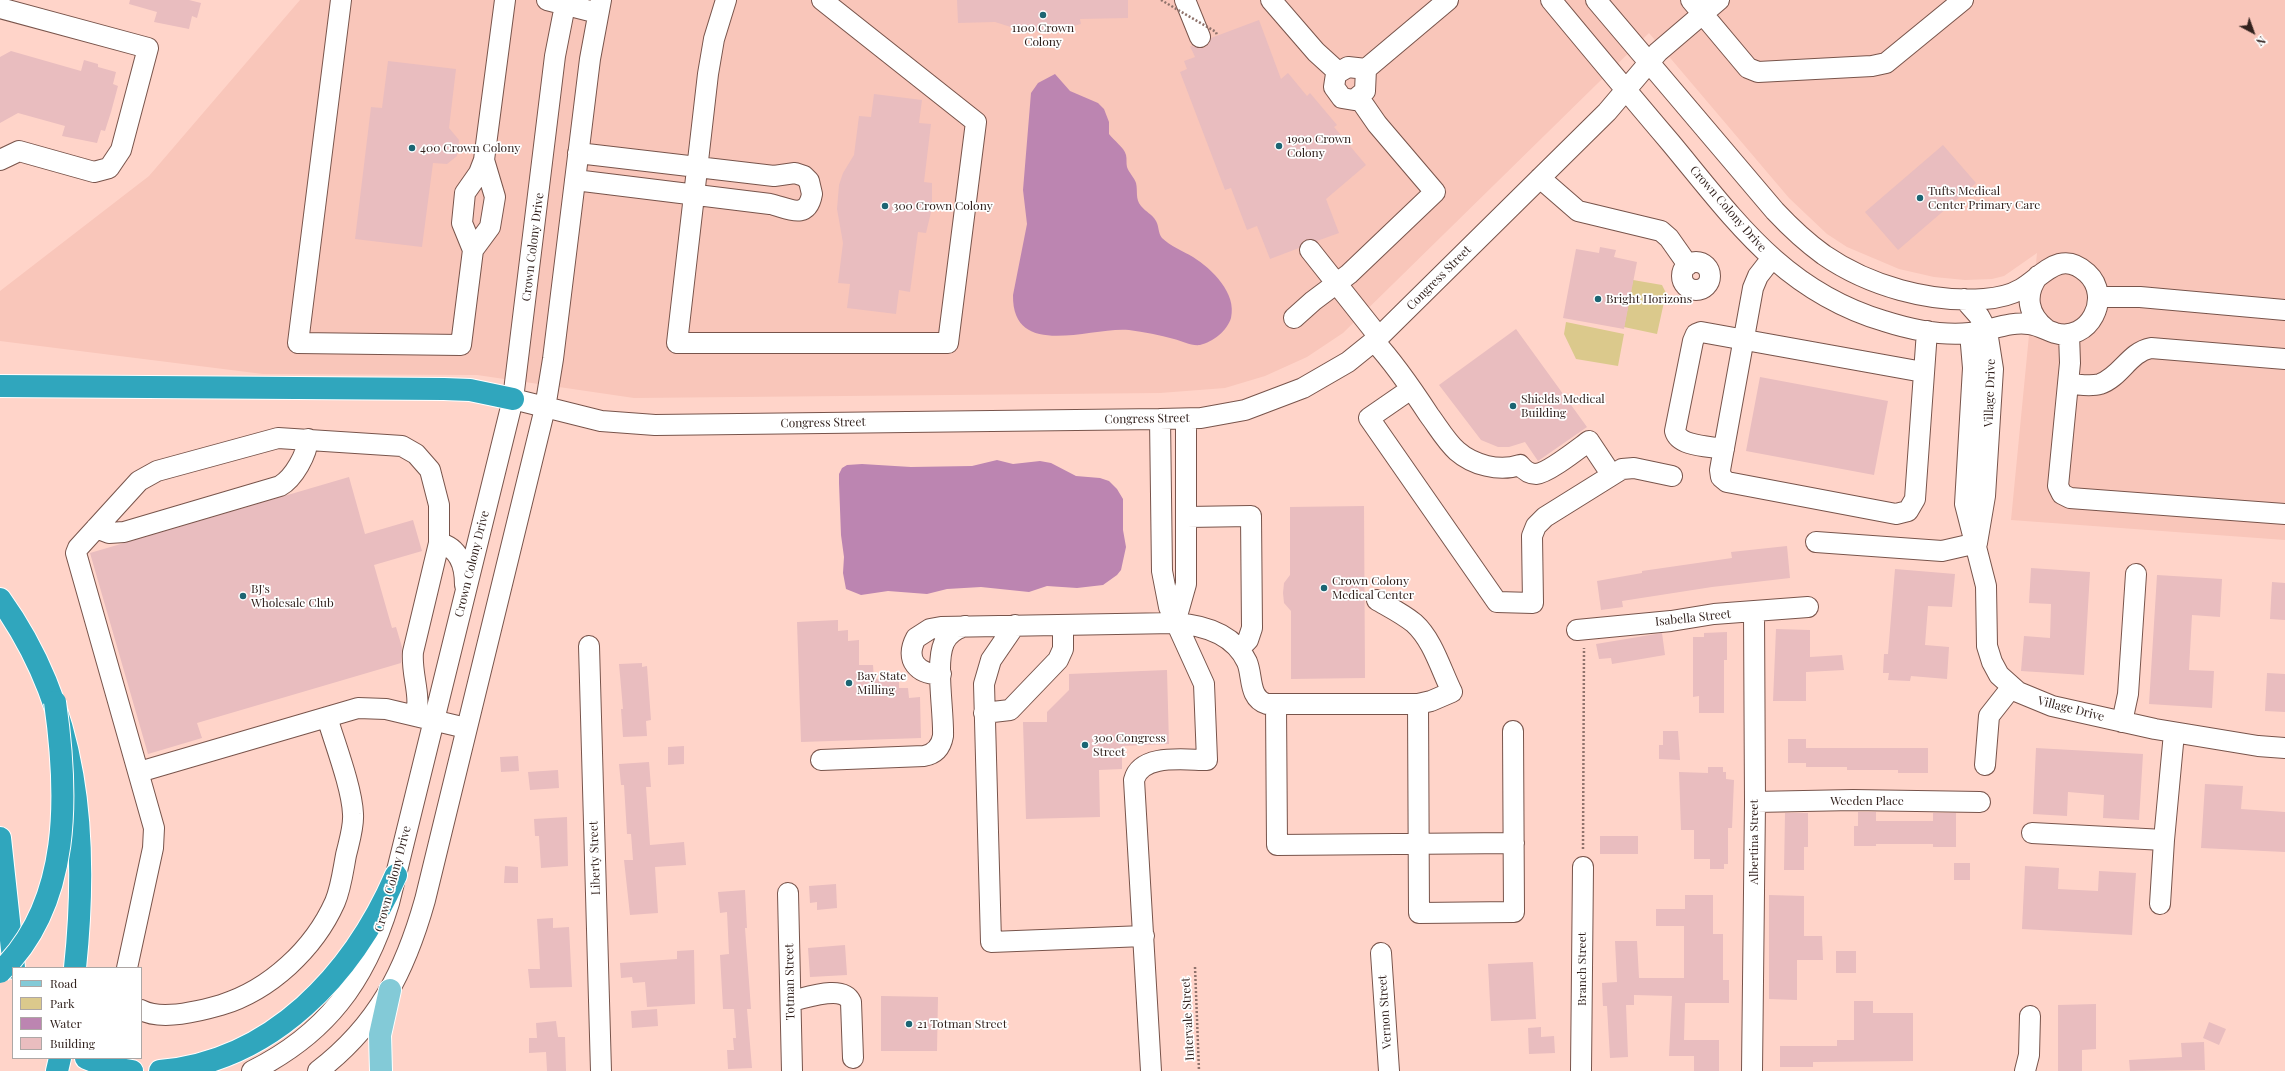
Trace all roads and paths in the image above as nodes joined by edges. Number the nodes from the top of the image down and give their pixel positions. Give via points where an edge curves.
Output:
1 (341, 0) edge
2 (505, 0) edge
3 (726, 0) edge
4 (822, 0) edge
5 (1161, 0) edge
6 (1185, 0) edge
7 (1271, 0) edge
8 (1448, 0) edge
9 (1551, 0) edge
10 (1596, 0) edge
11 (1719, 0) edge
12 (1962, 0) edge
13 (559, 2) edge
14 (600, 6) edge
15 (1697, 7) edge
16 (0, 8) edge
17 (1209, 36) joint
18 (1649, 63) junction
19 (1366, 69) junction
20 (1338, 72) junction
21 (1626, 90) junction
22 (1359, 98) junction
23 (578, 152) junction
24 (0, 160) edge
25 (484, 160) junction
26 (697, 167) junction
27 (788, 174) junction
28 (1540, 178) junction
29 (575, 180) junction
30 (694, 194) junction
31 (784, 209) junction
32 (473, 250) junction
33 (1310, 250) dead end
34 (1772, 258) junction
35 (1688, 265) dead end
36 (2039, 274) junction
37 (1337, 284) junction
38 (2099, 297) junction
39 (1964, 299) junction
40 (2285, 310) edge
41 (1294, 318) dead end
42 (2046, 329) junction
43 (1927, 331) junction
44 (1978, 332) junction
45 (2069, 334) junction
46 (1377, 339) junction
47 (1744, 339) junction
48 (2285, 359) edge
49 (1923, 372) junction
50 (2068, 384) junction
51 (0, 386) edge
52 (1411, 389) junction
53 (513, 400) junction
54 (545, 408) junction
55 (1186, 418) junction
56 (1160, 420) junction
57 (308, 439) junction
58 (1724, 449) junction
59 (1611, 474) junction
60 (1672, 476) dead end
61 (2285, 514) edge
62 (1187, 516) junction
63 (96, 528) junction
64 (1816, 542) dead end
65 (439, 543) junction
66 (1976, 543) junction
67 (2136, 574) dead end
68 (466, 591) junction
69 (0, 599) edge
70 (1377, 600) dead end
71 (1808, 607) dead end
72 (1754, 612) junction
73 (1176, 623) junction
74 (1015, 625) junction
75 (1063, 625) junction
76 (967, 626) junction
77 (1580, 630) joint
78 (589, 646) dead end
79 (1238, 649) junction
80 (941, 674) junction
81 (2011, 688) junction
82 (55, 702) junction
83 (1418, 704) junction
84 (1276, 705) junction
85 (984, 713) junction
86 (327, 717) junction
87 (425, 718) junction
88 (2122, 722) junction
89 (466, 728) junction
90 (1513, 731) dead end
91 (2174, 733) junction
92 (2285, 748) edge
93 (821, 760) dead end
94 (1985, 765) dead end
95 (139, 772) junction
96 (1755, 802) junction
97 (1980, 802) dead end
98 (2032, 833) dead end
99 (0, 838) edge
100 (2164, 840) junction
101 (1514, 843) junction
102 (1419, 844) junction
103 (1583, 867) joint
104 (3, 874) junction
105 (396, 874) junction
106 (788, 893) dead end
107 (2160, 904) dead end
108 (0, 936) edge
109 (1144, 936) junction
110 (1381, 953) dead end
111 (14, 967) edge
112 (75, 967) edge
113 (127, 967) edge
114 (1194, 967) dead end
115 (0, 972) edge
116 (390, 990) junction
117 (791, 1001) junction
118 (142, 1010) edge
119 (2030, 1016) dead end
120 (853, 1058) dead end
121 (60, 1059) edge
122 (88, 1059) edge
123 (57, 1071) edge
124 (132, 1071) edge
125 (160, 1071) edge
126 (252, 1071) edge
127 (318, 1071) edge
128 (381, 1071) edge
129 (601, 1071) edge
130 (792, 1071) edge
131 (1151, 1071) edge
132 (1200, 1071) edge
133 (1389, 1071) edge
134 (1581, 1071) edge
135 (1752, 1071) edge
136 (2025, 1071) edge

1 - 32 street via 298,343 461,345
2 - 25 street
3 - 26 street via 711,58
4 - 30 street via 976,122 948,343 677,343
5 - 17 path, bridge via 1216,32
6 - 17 street
7 - 20 street via 1311,46
8 - 19 street
9 - 21 street, Crown Colony Drive
10 - 18 street
11 - 15 street, Congress Street
12 - 15 street via 1886,63 1872,66 1758,72 1748,68
13 - 14 street
13 - 53 street, Crown Colony Drive via 556,56
14 - 23 street
15 - 18 street, Congress Street
16 - 24 street via 148,48 120,150 109,168 94,172 19,151
18 - 21 street, Congress Street
18 - 39 street via 1764,200 1797,234 1816,249 1850,270 1893,287 1931,296
19 - 20 street via 1348,67
19 - 22 street via 1366,88
20 - 22 street via 1333,82 1337,94 1347,100
21 - 28 street, Congress Street
21 - 34 street, Crown Colony Drive via 1738,223
22 - 37 street via 1377,124 1435,192
23 - 26 street
23 - 29 street
25 - 32 street via 495,197 490,227
25 - 32 street via 479,173 465,193 462,223
26 - 27 street via 774,176
26 - 30 street
27 - 31 street via 777,181 774,190 776,200
27 - 31 street via 806,178 812,187 812,194 808,204 800,210
28 - 35 street via 1578,211 1661,231
28 - 46 street, Congress Street
29 - 30 street
29 - 54 street
30 - 31 street via 770,204
33 - 37 street
34 - 43 street, Crown Colony Drive via 1808,287 1835,301 1883,321
34 - 47 street via 1754,284
36 - 38 street via 2055,266 2072,265 2093,279
36 - 39 street via 2022,288 2003,297
36 - 42 street via 2030,291 2029,305 2035,319
37 - 41 street
37 - 46 street
38 - 40 street via 2140,297
38 - 45 street via 2096,311 2089,324
39 - 44 street, Village Drive via 1979,316
42 - 44 street, Crown Colony Drive via 2021,323
42 - 45 street, Crown Colony Drive
43 - 44 street, Crown Colony Drive
43 - 49 street
44 - 66 street, Village Drive via 1993,369 1985,496
45 - 50 street
46 - 52 street
46 - 55 street, Congress Street via 1332,373 1288,395 1238,412
47 - 49 street
47 - 58 street
47 - 58 street via 1704,332 1695,336 1676,428 1676,436 1682,441
48 - 50 street via 2151,348 2139,352 2119,372 2105,381 2094,385
49 - 58 street via 1914,503 1906,512 1896,514 1727,482 1721,477 1720,472
50 - 61 street via 2058,486 2065,496
51 - 53 highway via 444,389 470,390
52 - 59 street via 1446,440 1465,457 1482,465 1497,468 1520,465 1530,473 1539,473 1589,441
52 - 59 street via 1369,418 1497,602 1533,603 1531,548 1536,526 1545,517
53 - 54 street, Congress Street
53 - 68 street, Crown Colony Drive
54 - 56 street, Congress Street via 588,419 632,424
54 - 89 street
55 - 56 street, Congress Street
55 - 62 street
56 - 73 street via 1162,572 1166,596
57 - 63 street via 278,438 259,441 151,474 139,481
57 - 63 street via 304,454 292,475 280,486 124,532 110,533
57 - 65 street via 394,445 416,454 427,464 434,481 440,516
59 - 60 street via 1628,467
62 - 73 street via 1186,584
62 - 79 street via 1251,516 1252,628 1248,640
63 - 95 street via 78,548 76,557
64 - 66 street via 1942,551
65 - 68 street via 450,547 458,555 464,570
65 - 87 street via 413,652 413,666
66 - 81 street, Village Drive via 1986,586 1989,654 1995,669
67 - 88 street via 2128,694
68 - 87 street, Crown Colony Drive
69 - 82 highway via 22,631
70 - 83 street via 1420,630 1430,645 1452,692 1431,702
71 - 72 street, Isabella Street
72 - 77 street, Isabella Street via 1714,614
72 - 96 street, Albertina Street
73 - 75 street
73 - 79 street via 1220,633
73 - 109 street via 1204,684 1207,760 1150,762 1139,769 1135,777 1135,827
74 - 75 street
74 - 76 street
74 - 85 street via 986,671
75 - 85 street via 1064,649 1058,660 1010,710
76 - 80 street via 954,630 944,641
76 - 80 street via 930,629 916,638 912,651 915,664 922,672
77 - 103 path
78 - 129 street, Liberty Street
79 - 84 street via 1246,662 1256,697 1263,703
80 - 93 street via 943,736 935,752 924,756
81 - 88 street, Village Drive via 2052,706
81 - 94 street via 1989,716
82 - 112 highway, bridge via 68,748 76,795 80,890
82 - 115 highway, bridge via 61,774 57,861 36,927 21,950
83 - 84 street
83 - 102 street
84 - 102 street via 1277,845
85 - 109 street via 991,942
86 - 87 street via 358,708 372,707
86 - 95 street
86 - 118 street via 352,804 353,819 339,889 323,924 302,952 283,971 255,990 234,1000 184,1013 157,1014
87 - 89 street
87 - 105 street, Crown Colony Drive
88 - 91 street, Village Drive
89 - 116 street via 416,931 405,962
90 - 101 street
91 - 92 street, Village Drive
91 - 100 street
95 - 113 street via 152,818 154,839
96 - 97 street, Weeden Place
96 - 135 street, Albertina Street
98 - 100 street
99 - 104 highway
100 - 107 street
101 - 102 street
101 - 102 street via 1514,912 1419,913
103 - 134 street, Branch Street
104 - 108 highway
104 - 111 highway
105 - 125 highway via 379,911 354,952 304,1008 267,1035 240,1050 209,1062
105 - 126 street, Crown Colony Drive via 382,927 361,972 343,1000 310,1035 282,1055
106 - 117 street, Totman Street
109 - 131 street
110 - 133 street, Vernon Street
114 - 132 path, Intervale Street
116 - 127 street via 364,1029 342,1052
116 - 128 main road via 380,1035
117 - 120 street via 821,993 844,994 848,997 851,1002
117 - 130 street, Totman Street
119 - 136 street via 2029,1055
121 - 123 highway
122 - 124 highway via 108,1067

